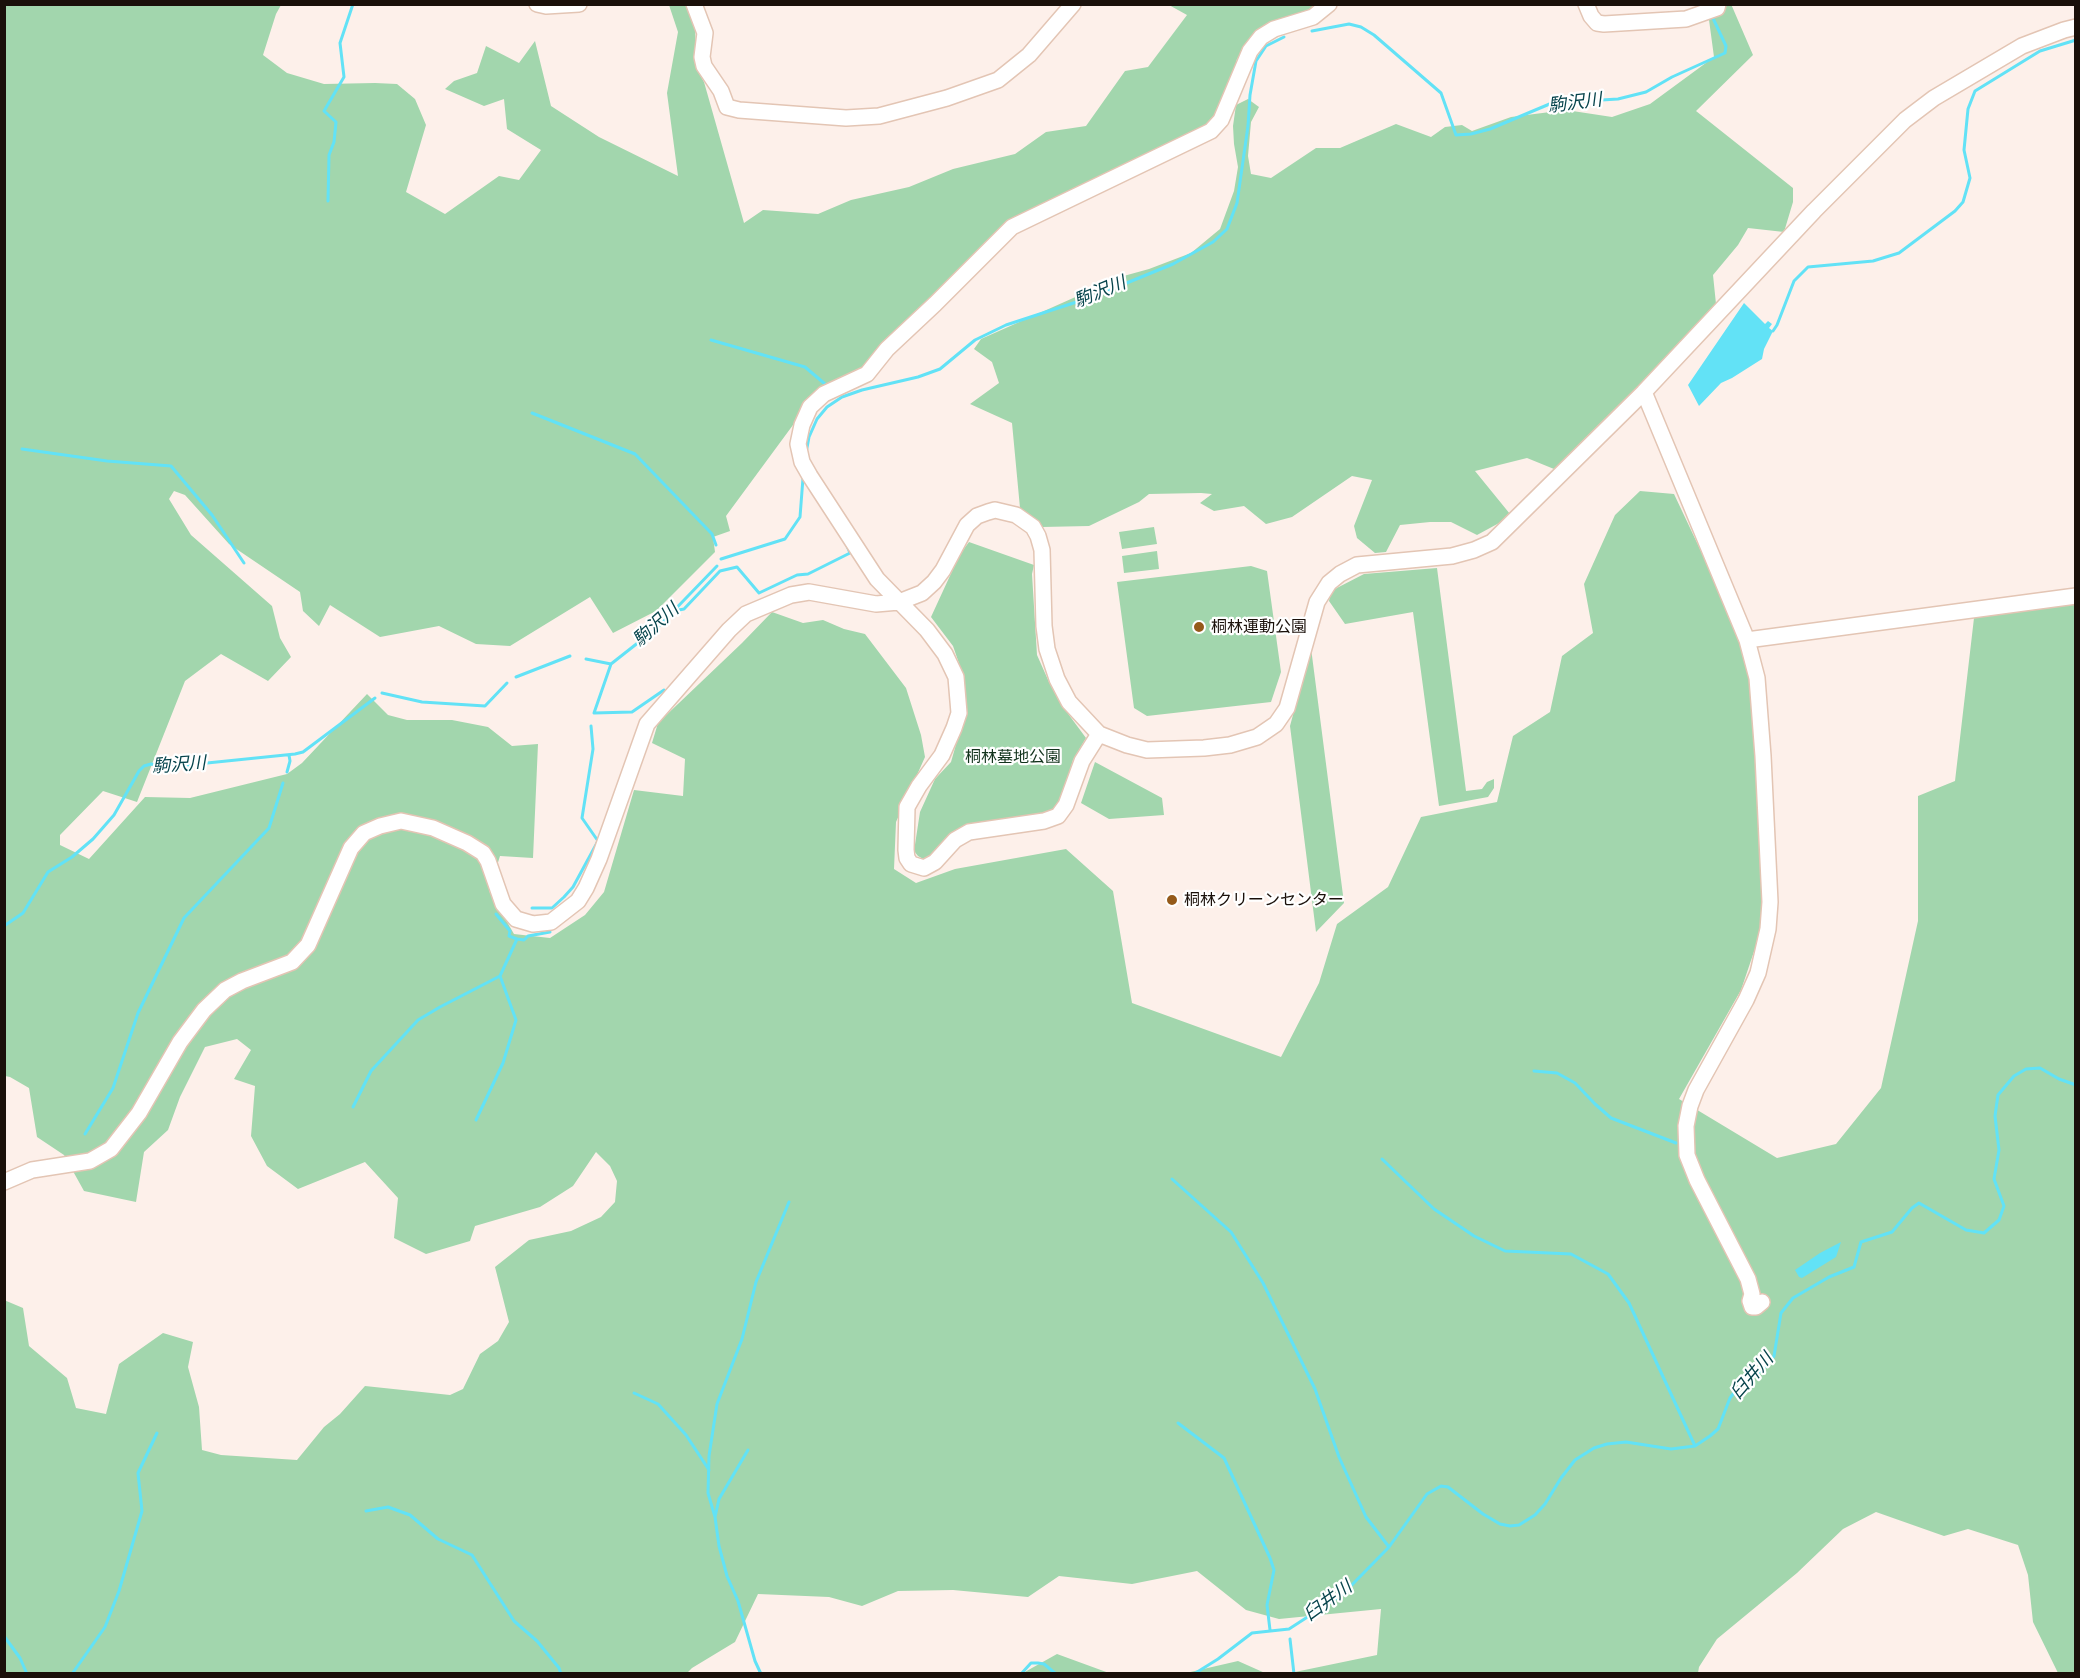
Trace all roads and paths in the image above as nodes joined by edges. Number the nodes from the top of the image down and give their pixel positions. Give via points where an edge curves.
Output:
1 (537, 4) edge
2 (579, 4) edge
3 (694, 4) edge
4 (1074, 4) edge
5 (1329, 4) edge
6 (1586, 4) edge
7 (1717, 7) edge
8 (2076, 27) edge
9 (1644, 392) junction
10 (2076, 596) edge
11 (899, 602) junction
12 (1747, 640) junction
13 (1099, 734) junction
14 (4, 1182) edge
15 (1762, 1302) dead end

1 - 2 street
3 - 4 street via 705,33 704,66 727,107 846,118 879,116 998,80 1029,55
5 - 11 street via 1313,17 1274,29 1261,38 1250,51 1221,120 1210,131 1012,228 887,349 867,374 824,394 810,407 798,444 802,462 877,579
6 - 7 street via 1591,16 1604,24 1686,19
8 - 9 street via 2022,46 1934,98 1905,120
9 - 12 street
9 - 13 street via 1492,542 1452,556 1357,565 1329,583 1317,602 1287,708 1267,731 1230,745 1148,750
10 - 12 street
11 - 13 street via 922,593 934,582 961,534 977,516 995,510 1024,519 1033,527 1042,550 1044,626 1057,679 1069,702
11 - 13 street via 945,654 956,677 958,698 954,728 942,755 908,807 906,850 911,864 924,868 969,831 1058,816 1066,806 1082,761
11 - 14 street via 876,604 808,592 746,614 647,724 586,888 578,901 551,922 533,924 516,919 503,904 483,852 467,843 433,828 401,821 364,833 351,848 308,945 292,962 225,990 204,1010 180,1042 139,1113 111,1149 90,1161 32,1170
12 - 15 street via 1757,678 1763,756 1768,930 1758,974 1696,1090 1686,1126 1687,1155 1697,1180 1748,1280 1752,1307

